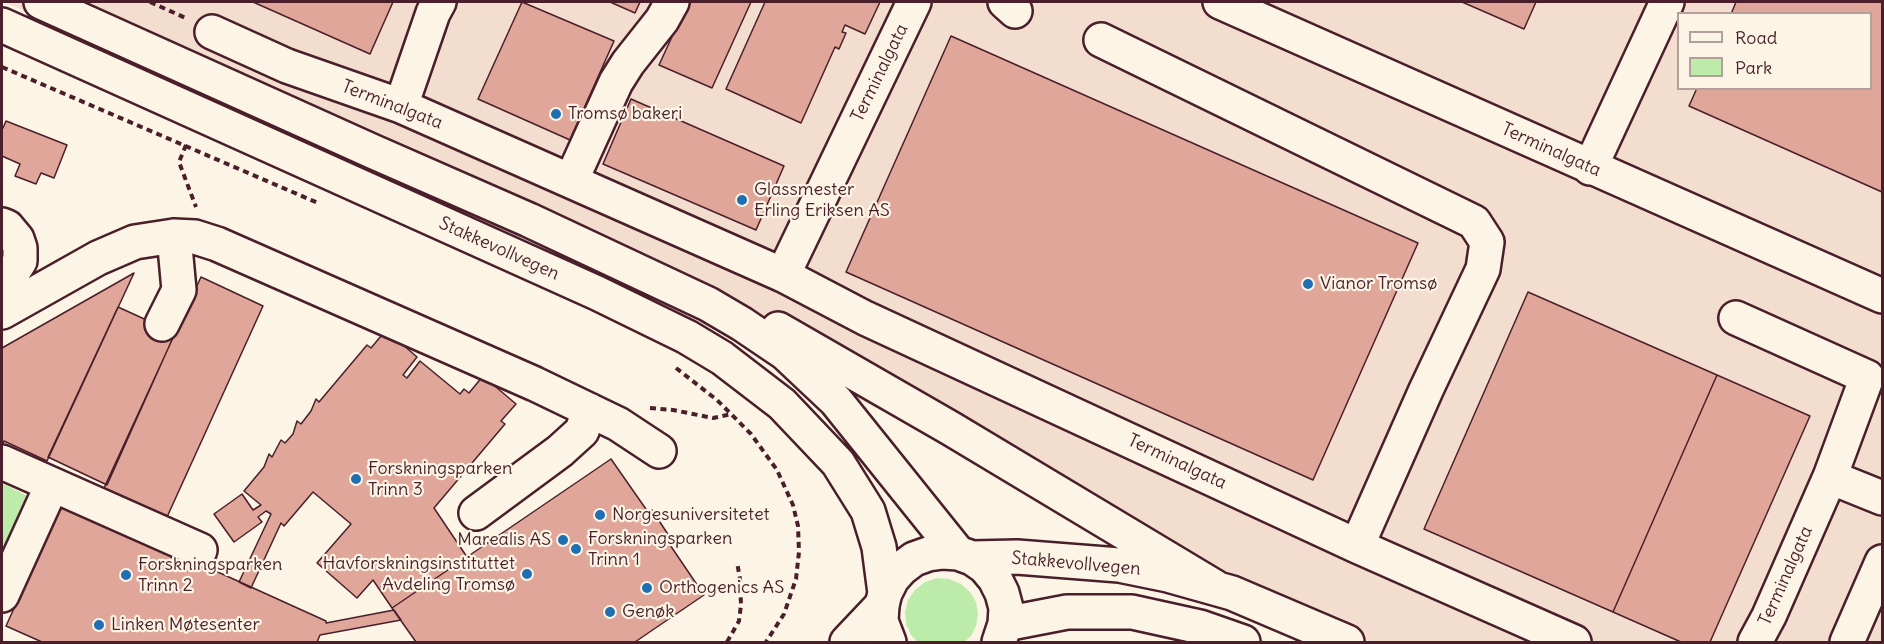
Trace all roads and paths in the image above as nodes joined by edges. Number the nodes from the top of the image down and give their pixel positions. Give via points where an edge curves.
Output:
1 (41, 2) edge
2 (150, 2) edge
3 (440, 2) edge
4 (672, 2) edge
5 (914, 2) edge
6 (1220, 2) edge
7 (1667, 2) edge
8 (2, 25) edge
9 (212, 32) joint
10 (1101, 40) dead end
11 (2, 67) edge
12 (401, 106) junction
13 (186, 145) junction
14 (1590, 168) junction
15 (571, 182) junction
16 (329, 208) dead end
17 (2, 225) edge
18 (186, 226) junction
19 (783, 275) junction
20 (2, 282) edge
21 (1882, 296) edge
22 (708, 304) junction
23 (2, 312) edge
24 (1736, 318) dead end
25 (162, 324) dead end
26 (668, 363) dead end
27 (642, 407) dead end
28 (589, 410) junction
29 (732, 414) junction
30 (659, 451) dead end
31 (2, 462) edge
32 (1830, 477) junction
33 (52, 485) junction
34 (1882, 498) edge
35 (476, 513) dead end
36 (1357, 546) junction
37 (200, 550) dead end
38 (965, 556) junction
39 (737, 562) dead end
40 (1882, 562) edge
41 (1215, 587) junction
42 (2, 595) edge
43 (884, 599) junction
44 (1002, 633) edge
45 (728, 642) edge
46 (766, 642) edge
47 (847, 642) edge
48 (889, 642) edge
49 (1243, 642) edge
50 (1347, 642) edge
51 (1575, 642) edge
52 (1755, 642) edge
53 (1847, 642) edge

1 - 22 main road
2 - 9 path
3 - 12 main road
4 - 15 main road via 616,82
5 - 19 main road, Terminalgata
6 - 14 main road, Terminalgata
7 - 14 main road
8 - 43 main road, Stakkevollvegen via 586,288 722,358 782,404 842,470 868,511 879,547
9 - 12 main road, Terminalgata via 288,66
10 - 36 main road via 1474,222 1487,242 1483,269
11 - 13 path
12 - 15 main road, Terminalgata
13 - 16 path
13 - 18 path via 179,162
14 - 21 main road, Terminalgata
15 - 19 main road, Terminalgata
17 - 20 main road via 17,238 20,261
18 - 23 main road via 107,254
18 - 25 main road via 178,290
18 - 28 main road via 195,237
19 - 36 main road, Terminalgata via 865,318
22 - 38 main road via 785,353 836,401
22 - 41 main road via 798,339
24 - 32 main road, Terminalgata via 1867,377
26 - 29 path
27 - 29 path via 713,418
28 - 30 main road
28 - 35 main road via 582,431 561,451
29 - 46 path via 777,470 787,488 798,526 796,579 784,614
31 - 33 main road
32 - 34 main road
32 - 52 main road, Terminalgata
33 - 37 main road
33 - 42 main road
36 - 51 main road, Terminalgata
38 - 41 main road, Stakkevollvegen via 1119,565
38 - 43 main road, Stakkevollvegen via 943,552 914,559 897,574
38 - 44 main road via 985,567 1002,593 1006,608
39 - 45 path via 740,613
40 - 53 main road
41 - 50 main road, Stakkevollvegen
43 - 47 main road, Stakkevollvegen
43 - 48 main road, Stakkevollvegen via 881,621
44 - 49 main road via 1067,612 1132,612 1200,627

